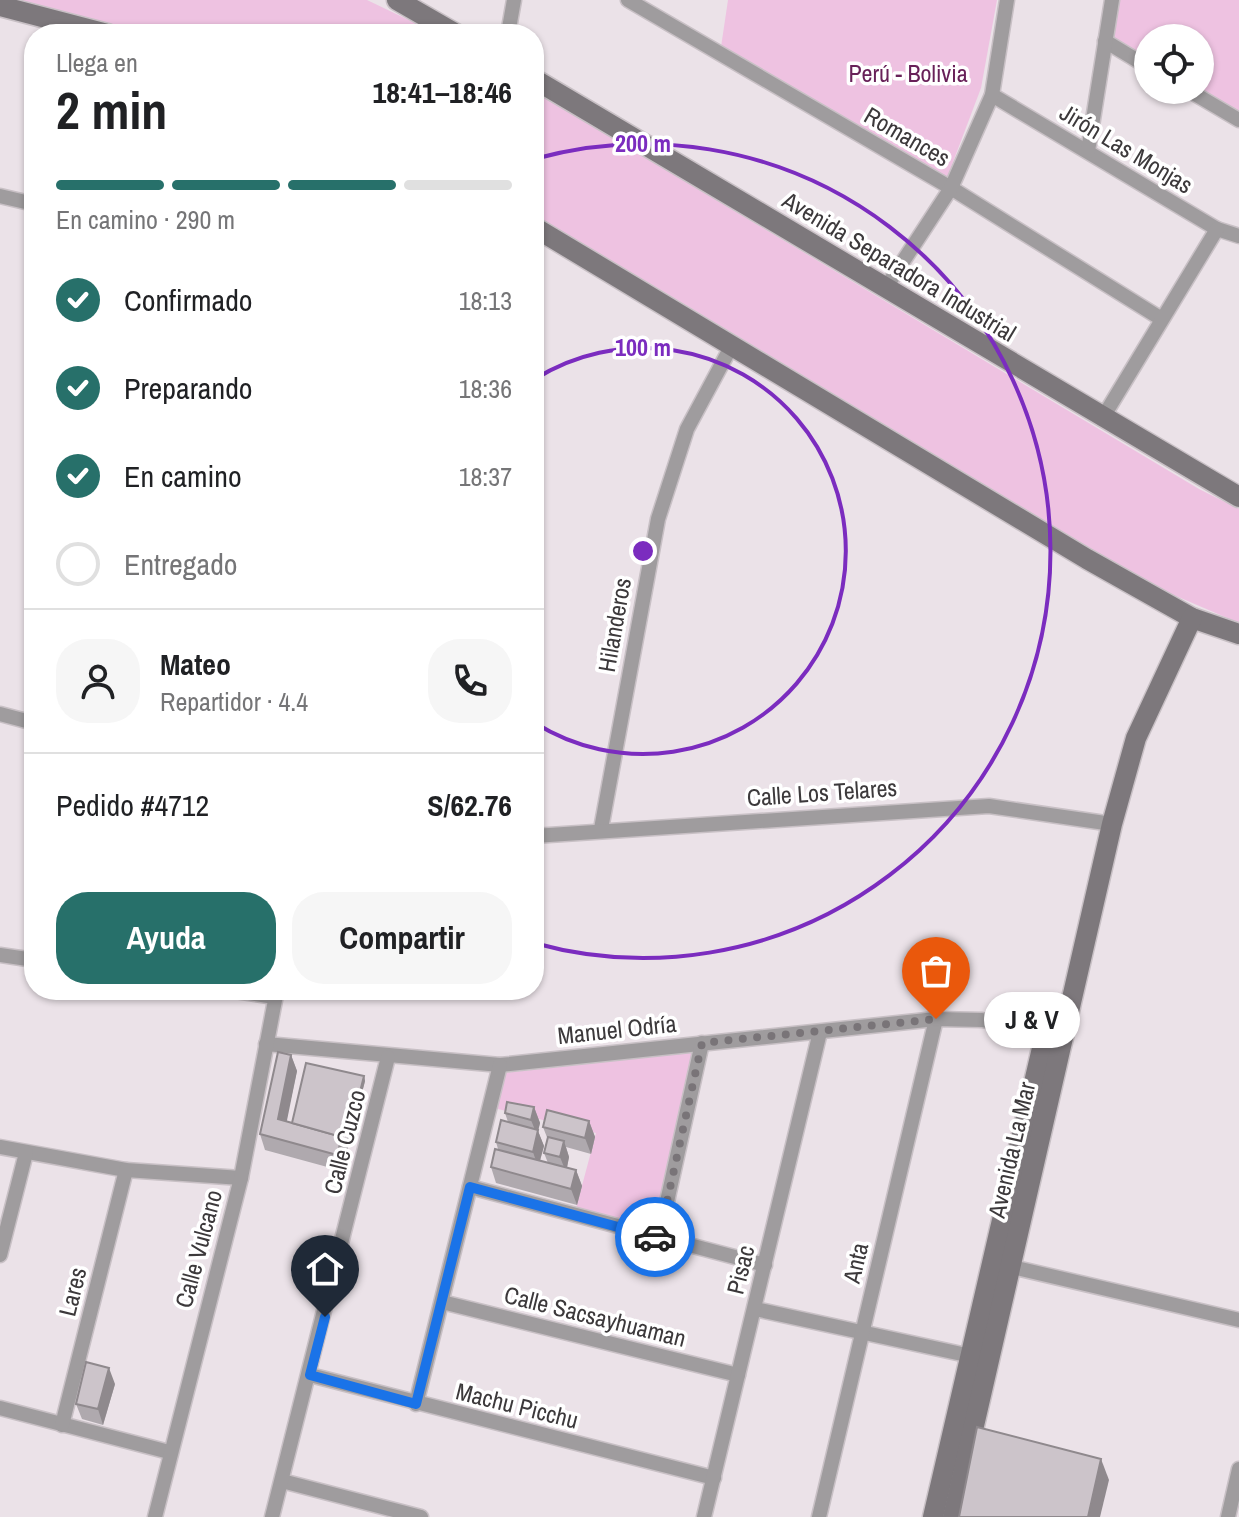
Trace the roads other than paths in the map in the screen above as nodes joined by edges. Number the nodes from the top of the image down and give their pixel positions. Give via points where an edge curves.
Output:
1 (397, 0) edge
2 (514, 0) edge
3 (628, 0) edge
4 (1007, 0) edge
5 (1112, 0) edge
6 (0, 6) edge
7 (69, 24) edge
8 (439, 24) edge
9 (510, 24) edge
10 (1105, 41) junction
11 (1134, 59) edge
12 (544, 85) edge
13 (992, 95) junction
14 (1212, 104) edge
15 (1239, 120) edge
16 (1088, 151) junction
17 (951, 188) junction
18 (0, 196) edge
19 (24, 202) edge
20 (1217, 229) junction
21 (544, 233) edge
22 (1239, 236) edge
23 (885, 289) junction
24 (1160, 318) junction
25 (731, 347) junction
26 (1102, 419) junction
27 (1239, 497) edge
28 (1192, 618) junction
29 (1239, 634) edge
30 (0, 714) edge
31 (24, 720) edge
32 (1112, 824) junction
33 (601, 829) junction
34 (544, 835) edge
35 (0, 955) edge
36 (24, 959) edge
37 (275, 1000) edge
38 (936, 1019) junction
39 (820, 1032) junction
40 (1055, 1035) junction
41 (702, 1043) junction
42 (266, 1044) junction
43 (388, 1057) junction
44 (500, 1065) junction
45 (0, 1147) edge
46 (26, 1153) junction
47 (126, 1170) junction
48 (241, 1178) junction
49 (470, 1187) junction
50 (659, 1238) junction
51 (0, 1255) edge
52 (765, 1265) junction
53 (1012, 1267) junction
54 (442, 1302) junction
55 (755, 1309) junction
56 (1239, 1320) edge
57 (862, 1332) junction
58 (971, 1356) junction
59 (310, 1375) junction
60 (738, 1375) junction
61 (416, 1404) junction
62 (0, 1408) edge
63 (62, 1425) junction
64 (169, 1452) junction
65 (1239, 1469) edge
66 (714, 1478) junction
67 (282, 1481) junction
68 (155, 1517) edge
69 (272, 1517) edge
70 (421, 1517) edge
71 (704, 1517) edge
72 (819, 1517) edge
73 (933, 1517) edge
74 (953, 1517) edge
75 (1228, 1517) edge

1 - 8 main road
2 - 9 street
3 - 17 street, Romances
4 - 13 street
5 - 10 street
6 - 7 main road
10 - 11 street
10 - 16 street
12 - 23 main road, Avenida Separadora Industrial
13 - 16 street, Jirón Las Monjas
13 - 17 street
14 - 15 street
16 - 20 street, Jirón Las Monjas
17 - 23 street
17 - 24 street, Romances
18 - 19 street
20 - 22 street, Jirón Las Monjas
20 - 24 street
21 - 25 main road
23 - 26 main road, Avenida Separadora Industrial
24 - 26 street
25 - 28 main road
25 - 33 street, Hilanderos via 687,429 658,519
26 - 27 main road, Avenida Separadora Industrial
28 - 29 main road
28 - 32 main road, Avenida La Mar via 1136,738
30 - 31 street
32 - 33 street, Calle Los Telares via 989,806
32 - 40 main road, Avenida La Mar
33 - 34 street, Calle Los Telares
35 - 36 street
37 - 42 street, Calle Vulcano
38 - 39 street, Manuel Odría
38 - 40 street, Manuel Odría via 982,1020
38 - 57 street, Anta
39 - 41 street, Manuel Odría
39 - 52 street, Pisac
40 - 53 main road, Avenida La Mar
40 - 58 main road, Avenida La Mar
41 - 44 street, Manuel Odría
41 - 50 street
42 - 43 street, Manuel Odría
42 - 48 street, Calle Vulcano
43 - 44 street, Manuel Odría
43 - 59 street, Calle Cuzco
44 - 49 street
45 - 46 street
46 - 47 street
46 - 51 street
47 - 48 street
47 - 63 street, Lares
48 - 64 street, Calle Vulcano
49 - 50 street
49 - 54 street
50 - 52 street
52 - 55 street, Pisac
53 - 56 street
53 - 74 main road, Avenida La Mar
54 - 60 street, Calle Sacsayhuaman
54 - 61 street
55 - 57 street
55 - 60 street, Pisac
57 - 58 street
57 - 72 street, Anta
58 - 73 main road, Avenida La Mar
59 - 61 street, Machu Picchu
59 - 67 street, Calle Cuzco
60 - 66 street, Pisac
61 - 66 street, Machu Picchu
62 - 63 street
63 - 64 street
64 - 68 street, Calle Vulcano
65 - 75 street
66 - 71 street, Pisac
67 - 69 street, Calle Cuzco
67 - 70 street

